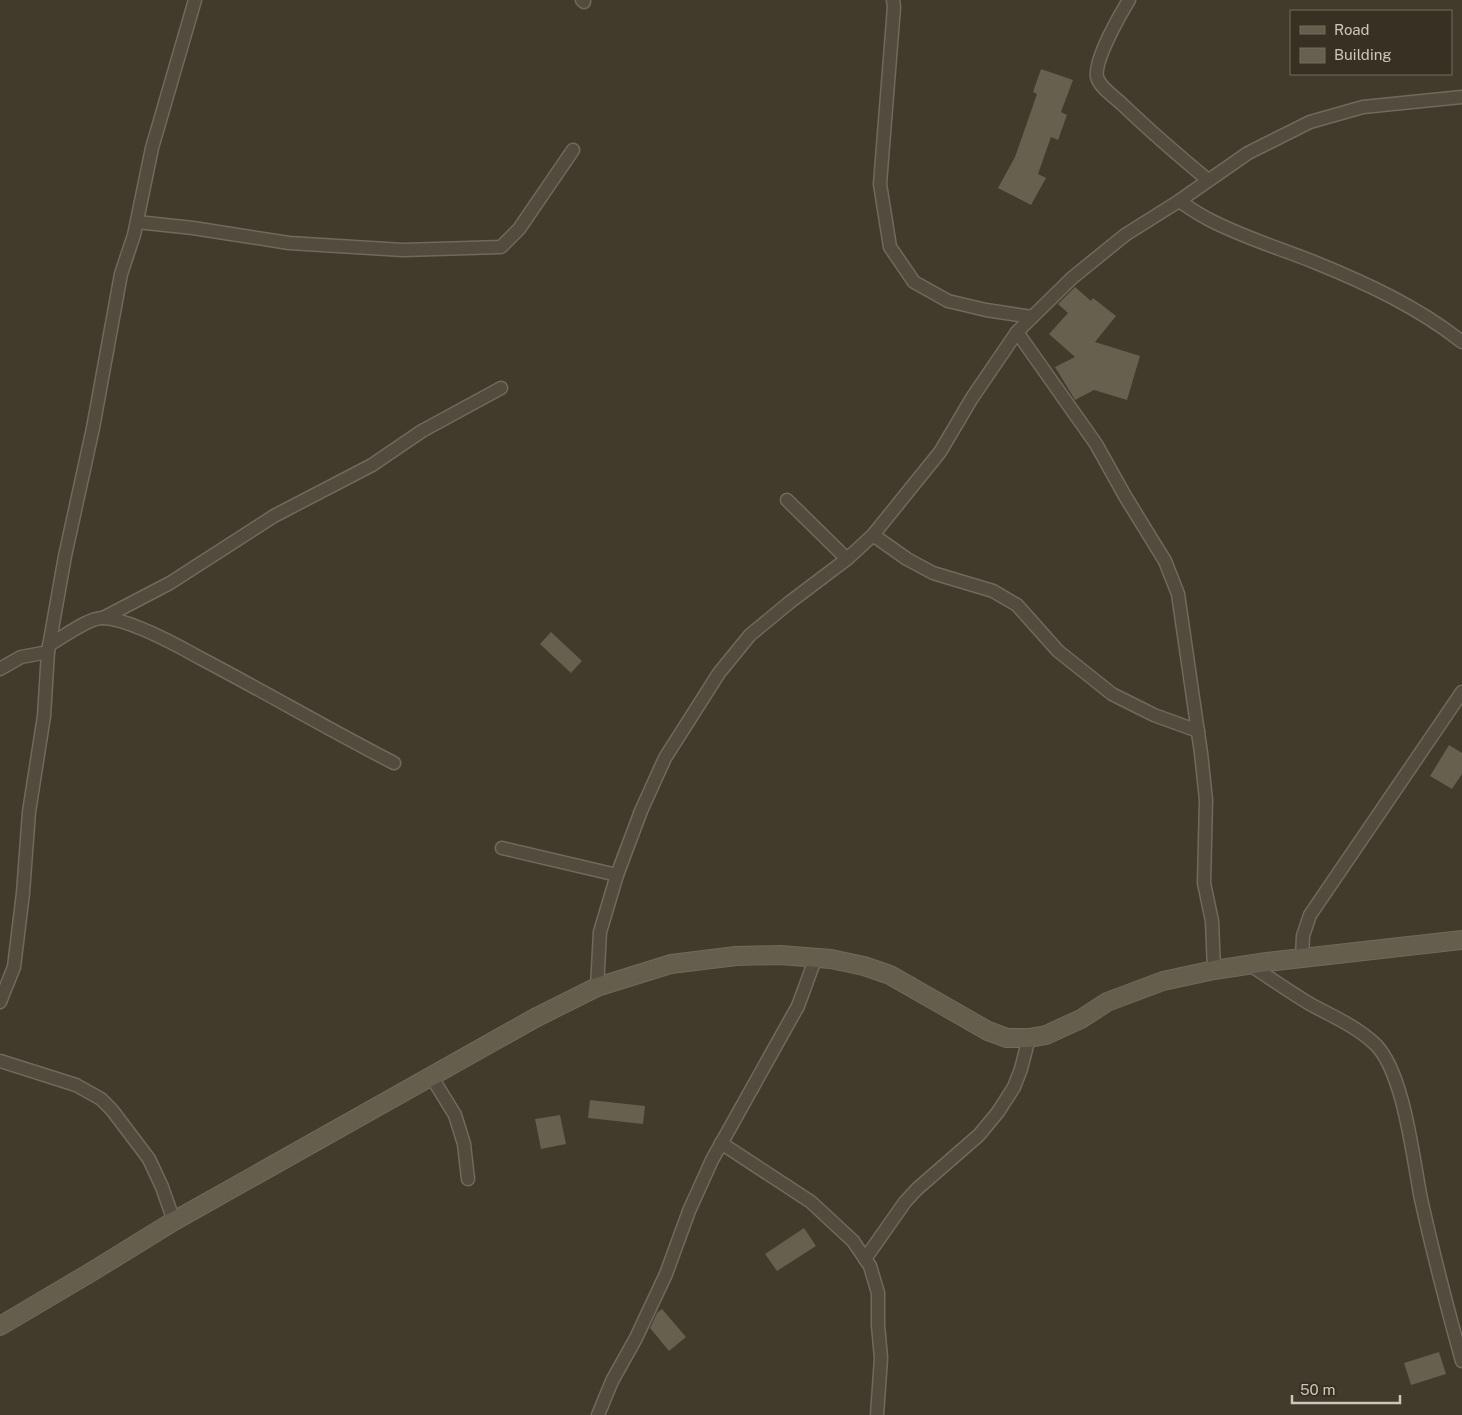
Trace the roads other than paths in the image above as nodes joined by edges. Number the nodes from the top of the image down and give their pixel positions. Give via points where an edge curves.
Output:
1 (195, 0) edge
2 (893, 0) edge
3 (1129, 0) edge
4 (1462, 97) edge
5 (573, 150) dead end
6 (1208, 180) junction
7 (1179, 201) junction
8 (137, 222) junction
9 (1032, 317) junction
10 (1018, 332) junction
11 (1462, 342) edge
12 (501, 388) dead end
13 (787, 500) dead end
14 (873, 535) junction
15 (847, 560) junction
16 (103, 618) junction
17 (48, 649) junction
18 (0, 669) edge
19 (1462, 692) edge
20 (1456, 712) edge
21 (1198, 731) junction
22 (394, 763) dead end
23 (502, 848) dead end
24 (617, 875) junction
25 (1462, 940) edge
26 (816, 958) junction
27 (1302, 958) junction
28 (1250, 965) junction
29 (1214, 970) junction
30 (597, 987) junction
31 (0, 1002) edge
32 (1029, 1038) junction
33 (0, 1061) edge
34 (431, 1076) junction
35 (721, 1143) junction
36 (468, 1179) dead end
37 (174, 1222) junction
38 (865, 1259) junction
39 (0, 1326) edge
40 (1462, 1361) edge
41 (874, 1413) edge
42 (598, 1415) edge

1 - 8 street via 152,148
2 - 9 street via 880,184 890,247 914,282 948,301
3 - 6 street via 1114,26 1099,63 1097,77 1104,88 1153,134
4 - 6 street via 1363,107 1310,122 1248,153
5 - 8 street via 519,230 501,247 403,250 288,243
6 - 7 street
7 - 9 street via 1125,235 1072,278
7 - 11 street via 1207,219 1248,238 1380,290
8 - 17 street via 121,274
9 - 10 street
10 - 14 street via 972,398 940,452
10 - 21 street via 1096,444 1165,561 1178,594
12 - 16 street via 422,431 372,465 274,516 170,583
13 - 15 street
14 - 15 street
14 - 21 street via 933,573 993,591 1017,605 1058,651 1112,694 1154,715
15 - 24 street via 750,635 719,673 665,758
16 - 17 street via 94,619
16 - 22 street via 134,626 180,647
17 - 18 street via 21,657
17 - 31 street via 44,716 29,812 14,966
19 - 20 street
20 - 27 street via 1366,830 1310,915 1303,936
21 - 29 street via 1206,800 1204,883 1212,921
23 - 24 street
24 - 30 street via 600,932
25 - 27 main road
26 - 30 main road via 736,956 671,964
26 - 32 main road via 864,966 890,975 988,1031 1007,1038
26 - 35 street via 798,1006
27 - 28 main road
28 - 29 main road
28 - 40 street via 1349,1024 1376,1044 1389,1065 1402,1103 1421,1200
29 - 32 main road via 1163,980 1107,1002 1046,1036
30 - 34 main road
32 - 38 street via 1014,1087 998,1112 979,1135 905,1202
33 - 37 street via 76,1085 101,1099 149,1160
34 - 36 street via 455,1115 464,1144
34 - 37 main road
35 - 38 street via 811,1202 854,1241
35 - 42 street via 689,1211 666,1274
37 - 39 main road
38 - 41 street via 878,1294 881,1358

